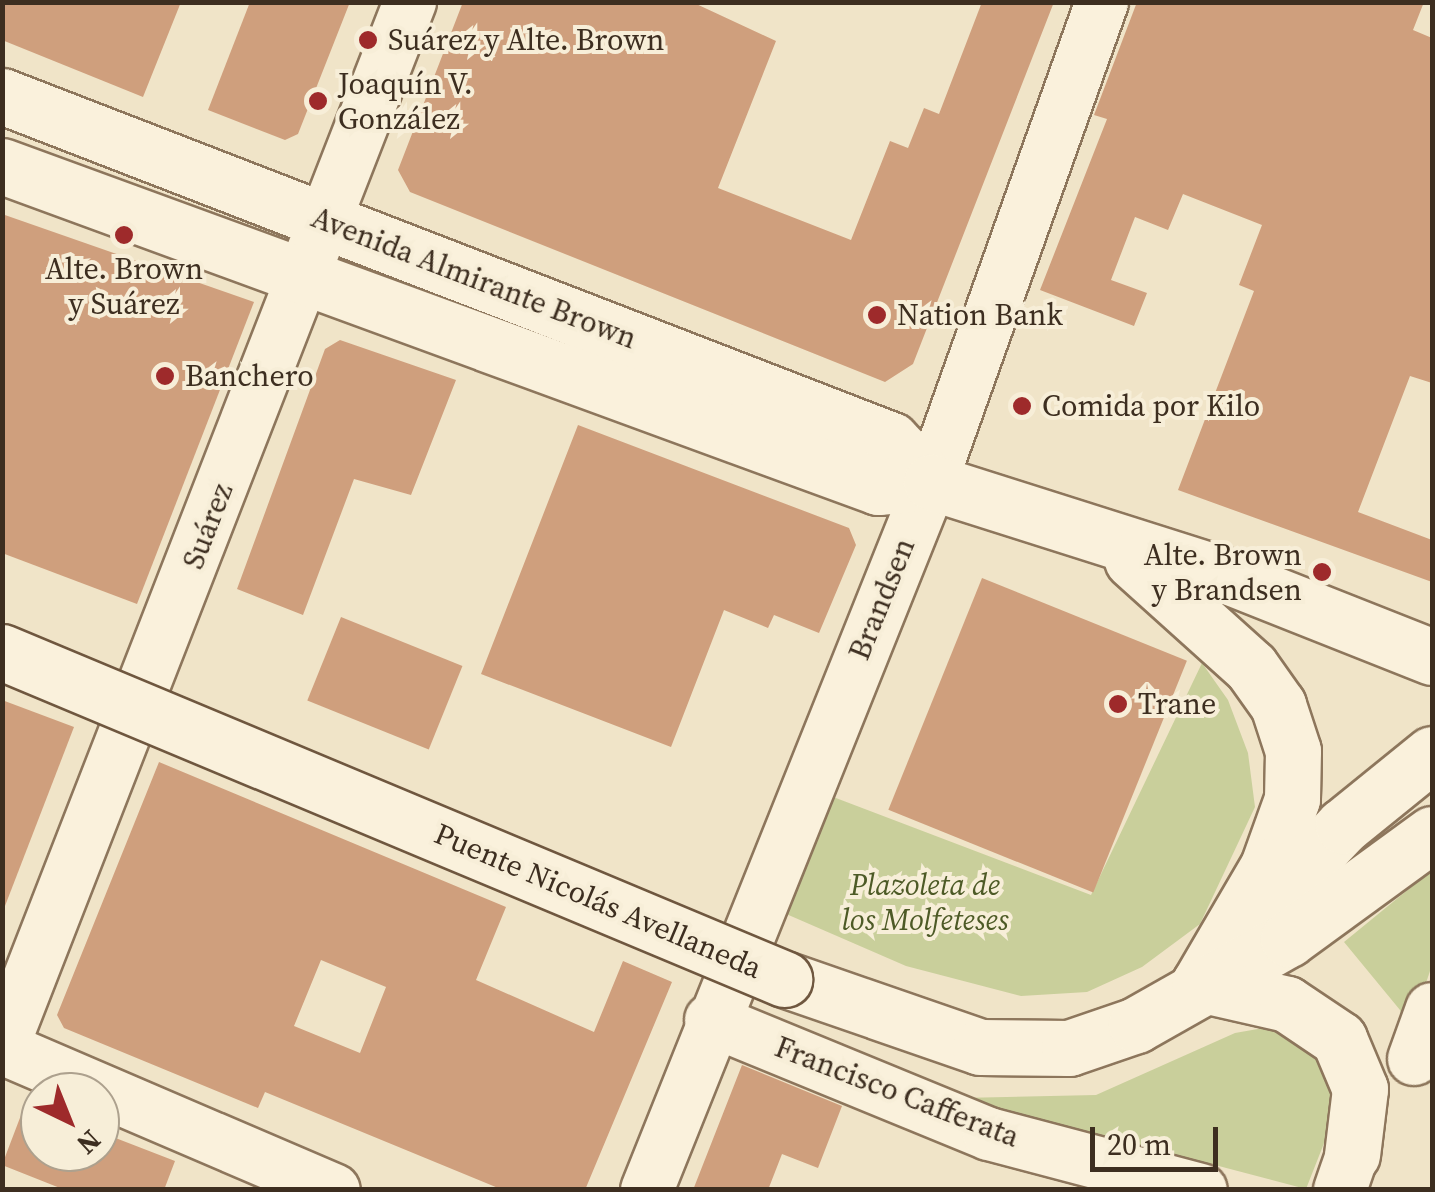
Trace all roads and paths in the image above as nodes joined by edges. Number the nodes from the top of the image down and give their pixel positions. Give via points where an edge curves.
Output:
1 (410, 2) edge
2 (1102, 2) edge
3 (2, 96) edge
4 (2, 166) edge
5 (330, 221) junction
6 (305, 279) junction
7 (931, 482) junction
8 (1116, 547) junction
9 (2, 652) edge
10 (1432, 657) edge
11 (1432, 754) edge
12 (1432, 834) edge
13 (1199, 984) junction
14 (1432, 1009) edge
15 (711, 1020) junction
16 (3, 1048) edge
17 (1414, 1059) dead end
18 (1346, 1172) edge
19 (334, 1190) edge
20 (647, 1190) edge
21 (1202, 1190) edge

1 - 5 street, Suárez
2 - 7 street, Brandsen
3 - 5 main road, Avenida Almirante Brown
4 - 6 main road, Avenida Almirante Brown
5 - 6 street, Suárez
5 - 7 main road, Avenida Almirante Brown via 892,440
6 - 7 main road, Avenida Almirante Brown via 878,487
6 - 16 street, Suárez
7 - 8 main road, Avenida Almirante Brown
7 - 15 street, Brandsen
8 - 10 main road, Avenida Almirante Brown via 1230,577
8 - 13 main road via 1251,666 1278,705 1293,751 1292,800 1268,866
9 - 13 main road, Puente Nicolás Avellaneda, bridge via 784,979 934,1034 1016,1052 1098,1041
11 - 13 main road, Puente Nicolás Avellaneda via 1343,826
12 - 13 main road, Puente Nicolás Avellaneda via 1288,939
13 - 18 main road via 1286,1004 1340,1039 1360,1089
14 - 17 street
15 - 20 street, Brandsen
15 - 21 street, Francisco Cafferata via 988,1134
16 - 19 street

